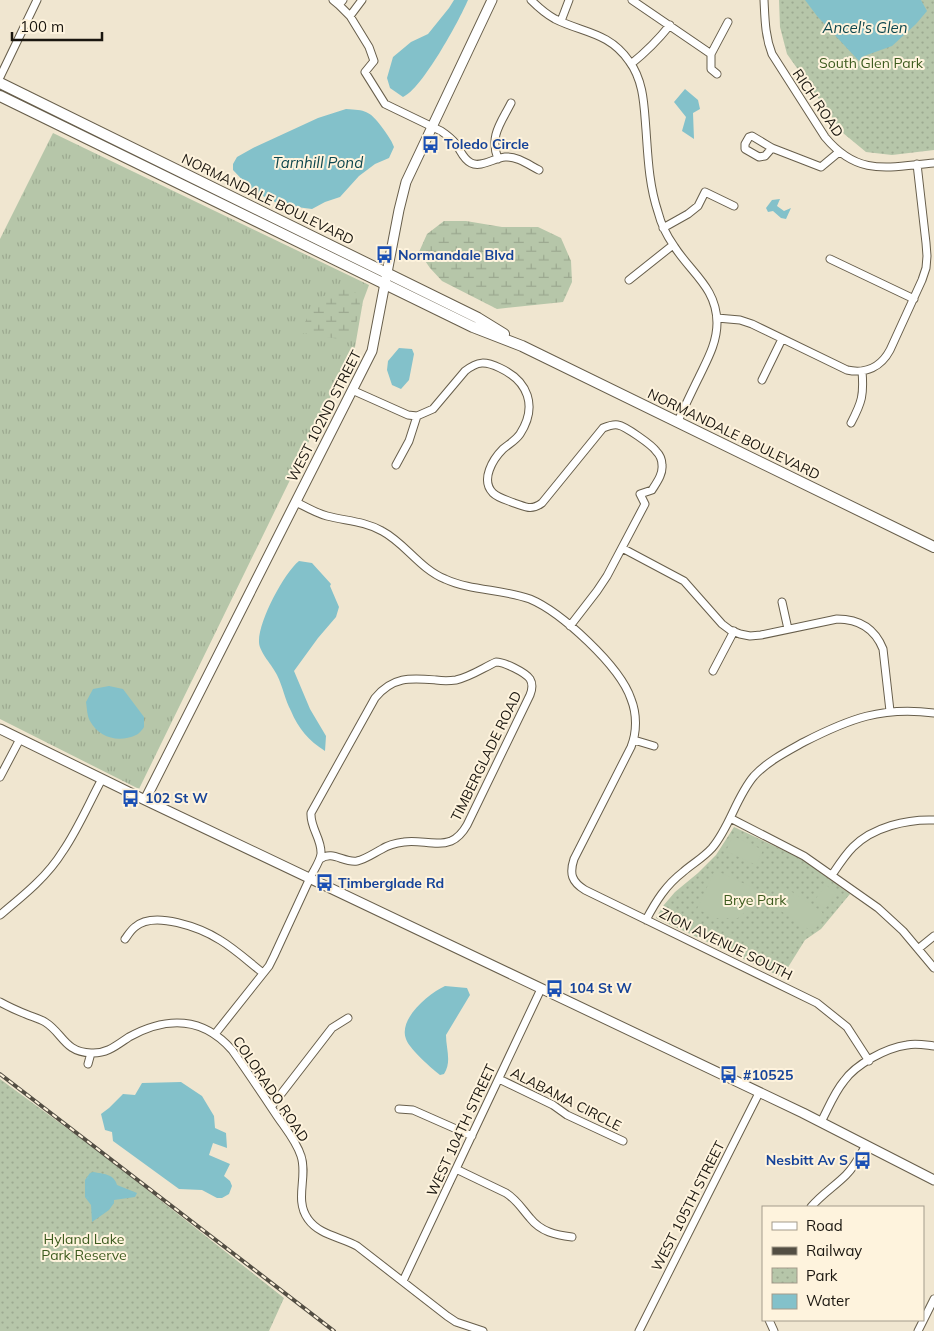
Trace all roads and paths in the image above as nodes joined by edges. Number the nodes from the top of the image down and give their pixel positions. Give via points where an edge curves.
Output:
1 (37, 0) edge
2 (333, 0) edge
3 (362, 0) edge
4 (492, 0) edge
5 (531, 0) edge
6 (569, 0) edge
7 (632, 0) edge
8 (764, 0) edge
9 (341, 3) edge
10 (350, 16) junction
11 (561, 21) junction
12 (728, 22) dead end
13 (670, 25) junction
14 (711, 54) junction
15 (631, 64) junction
16 (717, 74) dead end
17 (0, 76) edge
18 (0, 83) edge
19 (0, 96) edge
20 (511, 103) dead end
21 (432, 127) junction
22 (772, 148) dead end
23 (839, 152) junction
24 (498, 159) junction
25 (934, 162) edge
26 (917, 164) junction
27 (539, 170) dead end
28 (734, 206) dead end
29 (663, 228) junction
30 (673, 246) junction
31 (830, 259) dead end
32 (386, 272) junction
33 (629, 280) dead end
34 (384, 284) junction
35 (914, 299) junction
36 (717, 318) junction
37 (782, 339) junction
38 (522, 346) junction
39 (862, 371) junction
40 (762, 380) dead end
41 (352, 390) junction
42 (417, 416) junction
43 (678, 421) junction
44 (851, 423) dead end
45 (396, 465) dead end
46 (296, 502) junction
47 (933, 545) edge
48 (622, 548) junction
49 (782, 602) dead end
50 (570, 626) junction
51 (788, 629) junction
52 (734, 631) junction
53 (713, 671) dead end
54 (890, 711) junction
55 (934, 713) edge
56 (0, 729) edge
57 (20, 739) junction
58 (634, 740) junction
59 (654, 746) dead end
60 (0, 777) edge
61 (102, 779) junction
62 (145, 800) junction
63 (730, 818) junction
64 (934, 820) edge
65 (320, 859) junction
66 (832, 875) junction
67 (311, 876) junction
68 (0, 915) edge
69 (646, 920) junction
70 (934, 936) edge
71 (125, 939) dead end
72 (918, 949) junction
73 (934, 968) edge
74 (263, 974) junction
75 (542, 989) junction
76 (0, 1002) edge
77 (348, 1018) dead end
78 (215, 1034) junction
79 (934, 1046) edge
80 (90, 1053) junction
81 (869, 1061) junction
82 (88, 1064) dead end
83 (499, 1079) junction
84 (759, 1093) junction
85 (271, 1107) junction
86 (399, 1109) dead end
87 (821, 1122) junction
88 (472, 1136) junction
89 (622, 1141) dead end
90 (866, 1145) junction
91 (456, 1168) junction
92 (934, 1180) edge
93 (812, 1206) edge
94 (306, 1215) junction
95 (298, 1219) dead end
96 (572, 1237) dead end
97 (403, 1281) junction
98 (934, 1299) edge
99 (924, 1319) edge
100 (483, 1331) edge
101 (639, 1331) edge

1 - 17 street
2 - 9 street
3 - 10 street
4 - 21 street, WEST 102ND STREET
5 - 11 street
6 - 11 street
7 - 13 street
8 - 23 street, RICH ROAD via 765,32 772,54 825,137
9 - 10 street
10 - 21 street via 374,61 365,72 385,104
11 - 15 street via 600,35 621,51
12 - 14 street
13 - 14 street
13 - 15 street
14 - 16 street via 711,69
15 - 29 street via 643,98 649,175
18 - 32 main road, NORMANDALE BOULEVARD
19 - 34 main road, NORMANDALE BOULEVARD
20 - 24 street via 495,138
21 - 24 street via 449,137 469,162 480,164
21 - 32 street, WEST 102ND STREET via 406,182
22 - 23 street via 821,166
23 - 26 street, RICH ROAD via 852,161 876,167
24 - 27 street via 512,158
25 - 26 street, RICH ROAD
26 - 35 street via 927,256 926,268
28 - 29 street via 705,192 698,206
29 - 30 street
30 - 33 street
30 - 36 street via 706,286
31 - 35 street
32 - 34 street, WEST 102ND STREET
32 - 38 main road, NORMANDALE BOULEVARD via 478,318
34 - 38 main road, NORMANDALE BOULEVARD via 473,328
34 - 41 street, WEST 102ND STREET via 372,351
35 - 39 street via 885,358 871,369
36 - 37 street via 740,320
36 - 43 street via 716,338
37 - 39 street via 839,368
37 - 40 street
38 - 43 main road, NORMANDALE BOULEVARD
39 - 44 street via 863,397
41 - 42 street
41 - 46 street, WEST 102ND STREET
42 - 45 street
42 - 48 street via 433,409 471,366 486,362 514,375 526,390 529,400 527,419 520,434 497,457 487,481 497,496 526,508 546,500 603,428 623,426 652,447 661,458 662,472 652,490 640,494 646,504
43 - 47 main road, NORMANDALE BOULEVARD
46 - 50 street via 326,516 370,525 396,540 442,578 455,584 532,600
46 - 62 street, WEST 102ND STREET
48 - 50 street via 597,591
48 - 52 street via 684,581 722,624
49 - 51 street
50 - 58 street via 592,645 625,685 635,712
51 - 52 street via 750,636
51 - 54 street via 837,619 848,619 866,626 883,649
52 - 53 street
54 - 55 street
54 - 63 street via 848,721 775,758 745,788
56 - 57 street
57 - 60 street
57 - 61 street
58 - 59 street
58 - 69 street, ZION AVENUE SOUTH via 574,859 572,874 574,881 585,890
61 - 62 street
61 - 68 street via 63,852 28,892
62 - 67 street
63 - 66 street via 792,848
63 - 69 street via 712,848 664,890
64 - 66 street via 903,823 865,838
65 - 65 street, TIMBERGLADE ROAD via 312,813 381,691 403,679 446,681 464,678 496,662 526,674 532,690 464,831 445,843 407,841 356,861 330,855
65 - 67 street
66 - 72 street via 888,916
67 - 74 street
67 - 75 street
69 - 81 street, ZION AVENUE SOUTH via 817,1002 847,1027
70 - 72 street
71 - 74 street via 142,922 166,920 219,939
72 - 73 street
74 - 78 street
75 - 83 street, WEST 104TH STREET
75 - 84 street
76 - 80 street via 46,1022 72,1048
77 - 85 street via 332,1028
78 - 80 street, COLORADO ROAD via 202,1027 177,1022 137,1033 109,1050
78 - 85 street, COLORADO ROAD via 232,1050
79 - 81 street via 907,1045
80 - 82 street
81 - 87 street via 850,1073 837,1090
83 - 88 street, WEST 104TH STREET
83 - 89 street, ALABAMA CIRCLE
84 - 87 street
84 - 101 street, WEST 105TH STREET
85 - 94 street, COLORADO ROAD via 301,1156 304,1166 301,1198
86 - 88 street via 413,1110
87 - 90 street
88 - 91 street, WEST 104TH STREET
90 - 92 street
90 - 93 street via 847,1174
91 - 96 street via 514,1198 531,1220 548,1232
91 - 97 street, WEST 104TH STREET
94 - 95 street
94 - 97 street via 314,1226 357,1246
97 - 100 street via 456,1322
98 - 99 street

